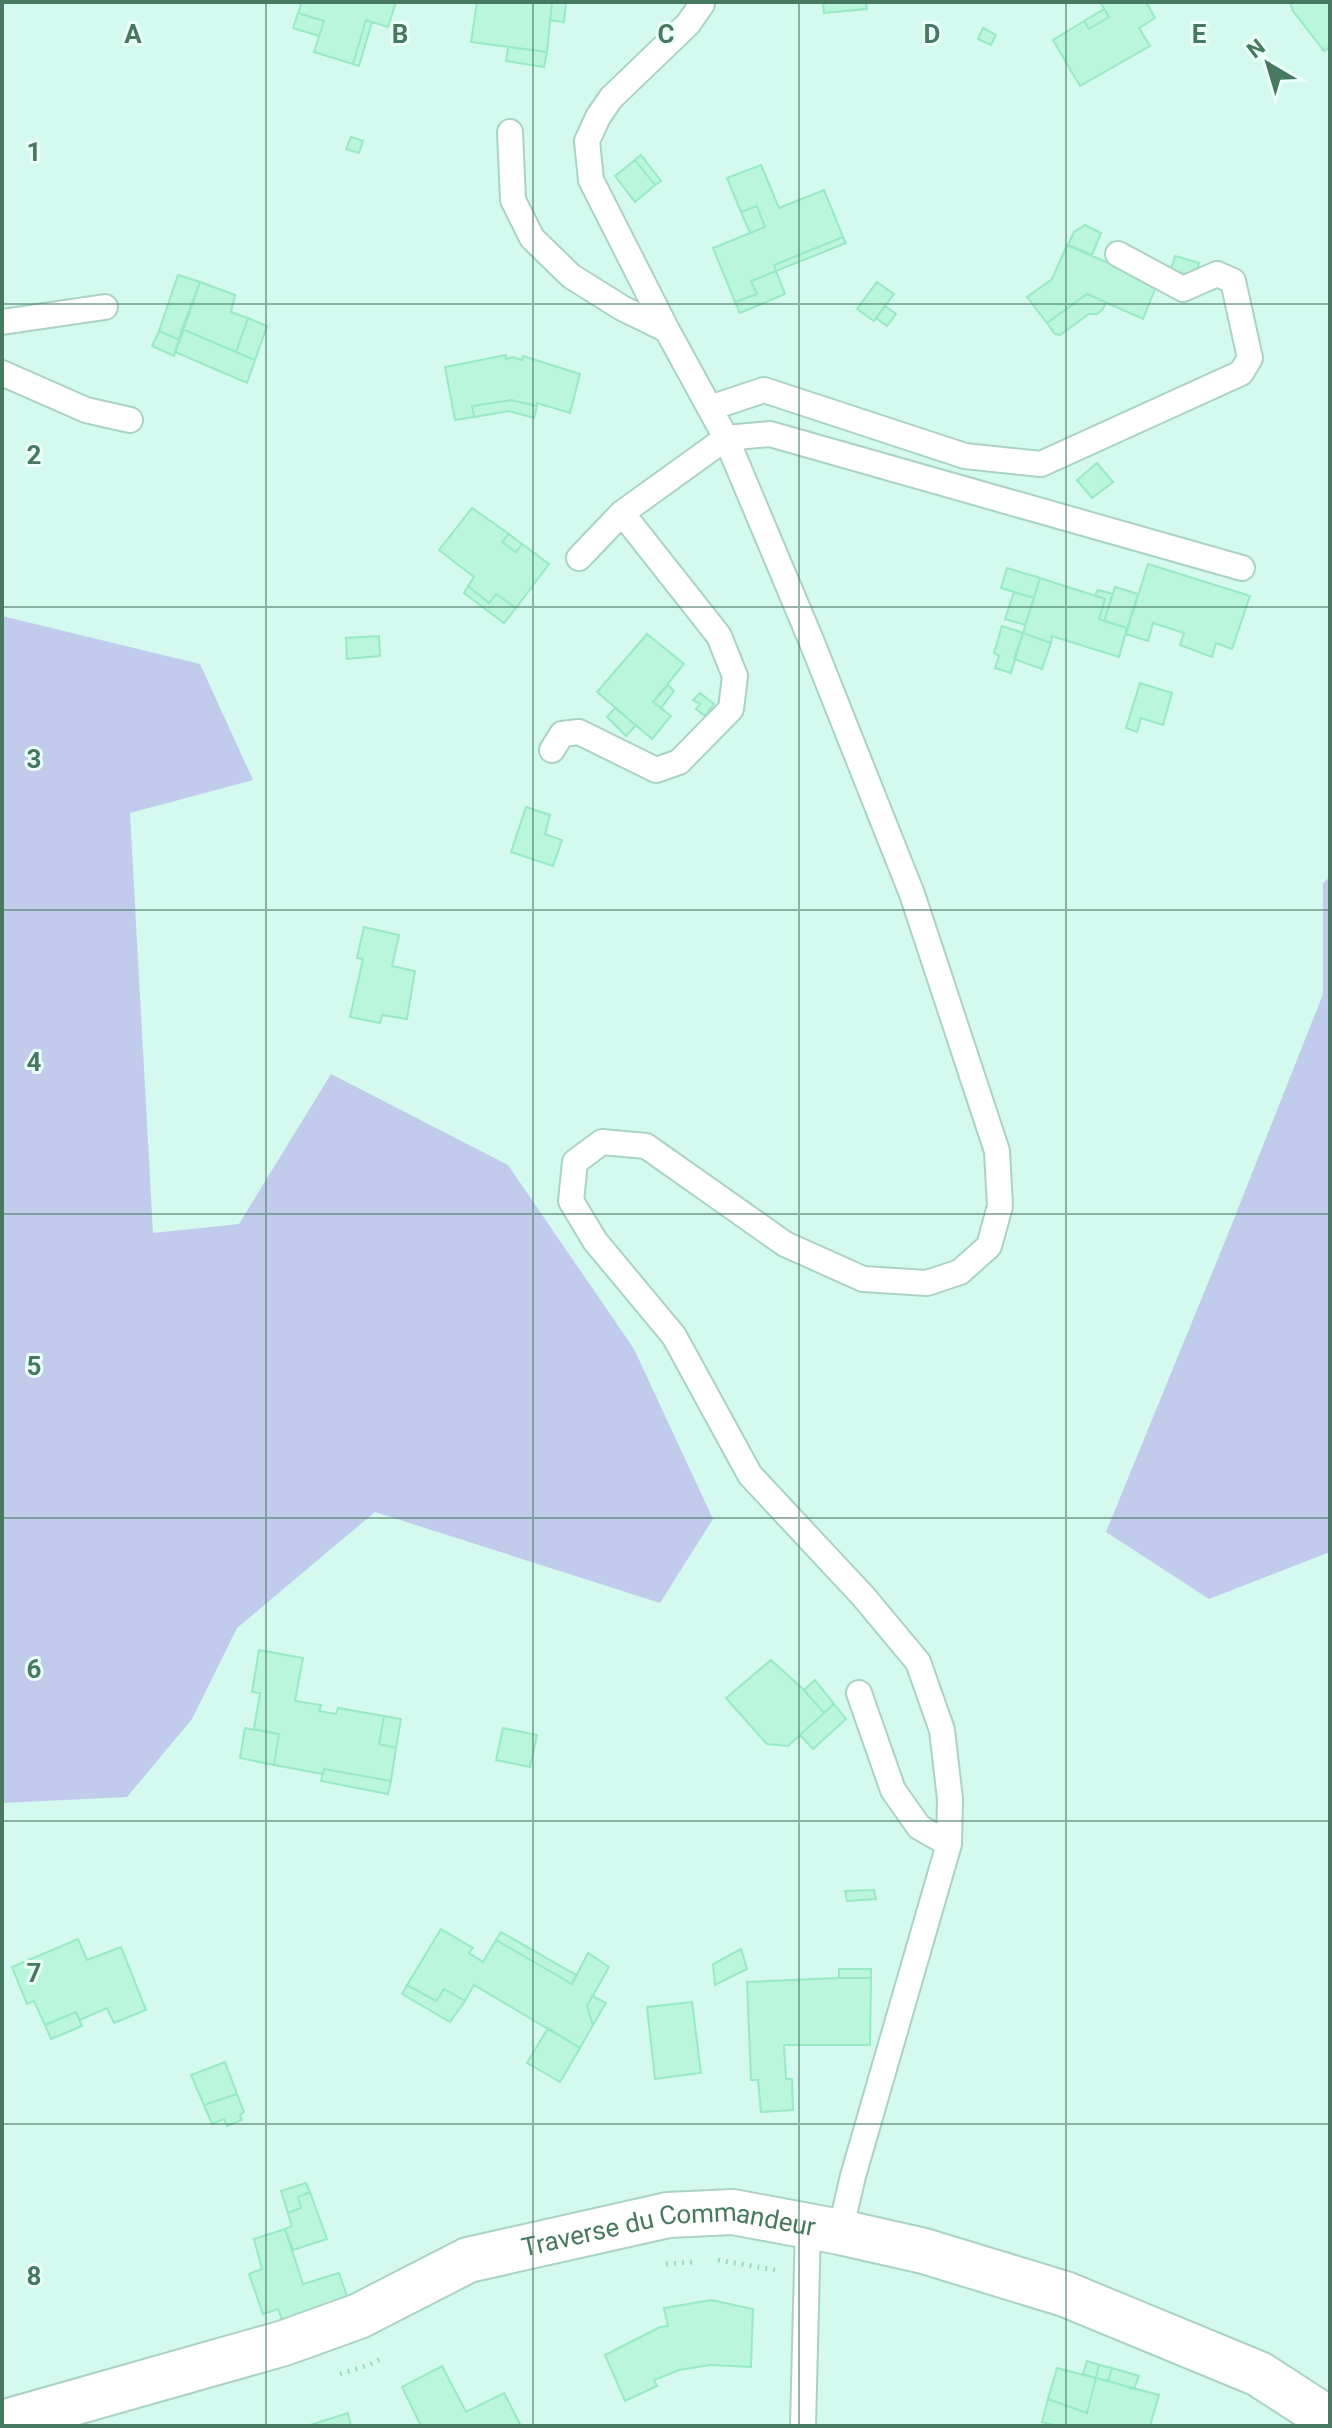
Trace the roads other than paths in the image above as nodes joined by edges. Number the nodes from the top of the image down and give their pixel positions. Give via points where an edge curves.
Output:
1 (699, 2) edge
2 (510, 132) dead end
3 (1118, 254) dead end
4 (105, 307) dead end
5 (2, 322) edge
6 (667, 330) junction
7 (2, 373) edge
8 (710, 408) junction
9 (130, 420) dead end
10 (726, 438) junction
11 (622, 513) junction
12 (579, 558) dead end
13 (1242, 568) dead end
14 (552, 750) dead end
15 (859, 1693) dead end
16 (949, 1844) junction
17 (824, 2229) junction
18 (1330, 2420) edge
19 (2, 2423) edge
20 (803, 2426) edge

1 - 6 lane via 688,24 611,98 587,141 591,180
2 - 6 lane via 513,200 532,238 571,276
3 - 8 lane via 1183,289 1217,274 1233,281 1250,358 1241,373 1041,464 965,456 764,390
4 - 5 lane
6 - 8 lane
7 - 9 lane via 86,410
8 - 10 lane
10 - 11 lane
10 - 13 lane via 770,434
10 - 16 lane via 912,894 997,1151 1000,1206 989,1246 960,1272 927,1283 863,1279 785,1244 646,1146 602,1142 575,1162 571,1201 595,1241 674,1336 750,1475 918,1662 942,1730
11 - 12 lane
11 - 14 lane via 719,636 735,676 731,709 679,762 656,770 579,732 562,734
15 - 16 lane via 893,1790 919,1827
16 - 17 lane via 853,2176
17 - 18 street, Traverse du Commandeur via 924,2251 1065,2294 1259,2374
17 - 19 street, Traverse du Commandeur via 733,2212 668,2215 506,2250 468,2260 359,2316 284,2343
17 - 20 lane via 807,2276

